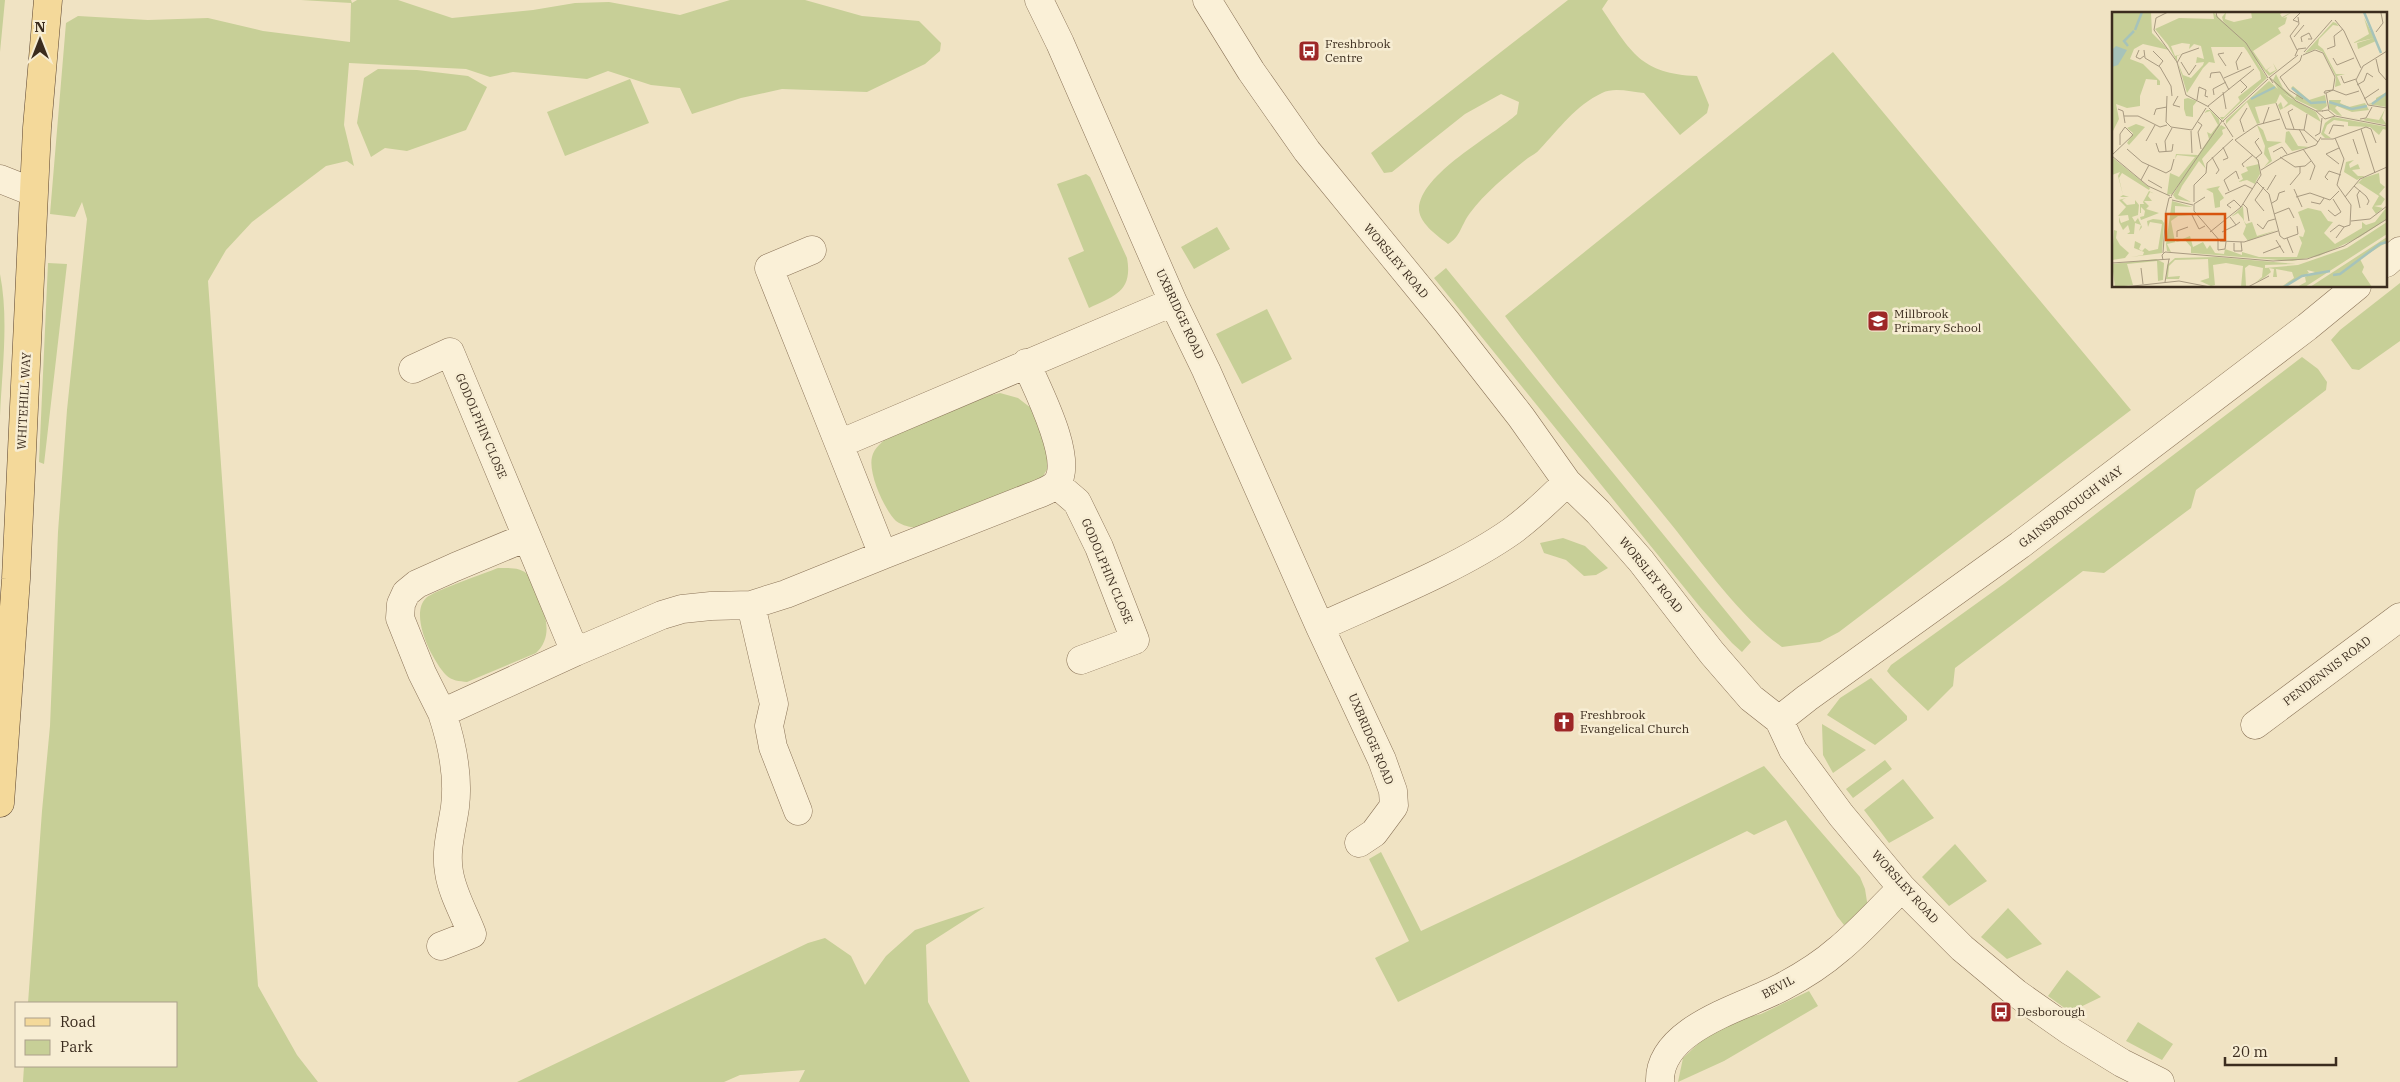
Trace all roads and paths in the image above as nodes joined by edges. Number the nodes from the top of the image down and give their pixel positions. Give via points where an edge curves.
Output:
1 (48, 0) edge
2 (1039, 0) edge
3 (1207, 0) edge
4 (0, 179) edge
5 (33, 192) junction
6 (0, 200) edge
7 (812, 250) dead end
8 (2400, 251) edge
9 (2388, 261) edge
10 (2355, 288) edge
11 (1173, 302) junction
12 (1026, 363) junction
13 (413, 368) dead end
14 (839, 444) junction
15 (1567, 482) junction
16 (1056, 484) junction
17 (527, 537) junction
18 (883, 554) junction
19 (751, 605) junction
20 (2400, 617) edge
21 (1320, 627) junction
22 (575, 652) junction
23 (1081, 660) dead end
24 (442, 712) junction
25 (1779, 720) junction
26 (2255, 725) dead end
27 (0, 802) edge
28 (798, 811) dead end
29 (1359, 842) dead end
30 (1902, 888) junction
31 (441, 946) dead end
32 (2117, 1072) edge
33 (1660, 1082) edge
34 (2160, 1082) edge

1 - 5 main road, WHITEHILL WAY
2 - 11 street, UXBRIDGE ROAD
3 - 15 street, WORSLEY ROAD via 1246,64 1307,151 1446,321
4 - 5 street
5 - 6 street
5 - 27 main road, WHITEHILL WAY via 16,579
7 - 14 street via 769,268
8 - 9 street
10 - 25 street, GAINSBOROUGH WAY via 2308,327 2020,545
11 - 12 street
11 - 21 street, UXBRIDGE ROAD
12 - 14 street
12 - 16 street via 1060,449 1062,469
13 - 17 street, GODOLPHIN CLOSE via 450,352
14 - 18 street
15 - 21 street via 1512,531 1484,548
15 - 25 street, WORSLEY ROAD via 1641,561 1750,698
16 - 18 street via 995,512
16 - 23 street, GODOLPHIN CLOSE via 1077,502 1099,547 1135,640
17 - 22 street, GODOLPHIN CLOSE
17 - 24 street via 425,581 406,593 400,618
18 - 19 street
19 - 22 street via 682,609
19 - 28 street via 774,704 768,726
20 - 26 street, PENDENNIS ROAD
21 - 29 street, UXBRIDGE ROAD via 1382,760 1393,791 1394,806 1374,833
22 - 24 street
24 - 31 street via 453,747 455,774 455,806 448,844 449,873 472,934
25 - 30 street, WORSLEY ROAD via 1793,750
30 - 32 street, WORSLEY ROAD via 1962,948 2016,993 2070,1031
30 - 33 street, BEVIL via 1839,950 1783,987 1711,1019 1685,1036 1667,1055
32 - 34 street, WORSLEY ROAD

